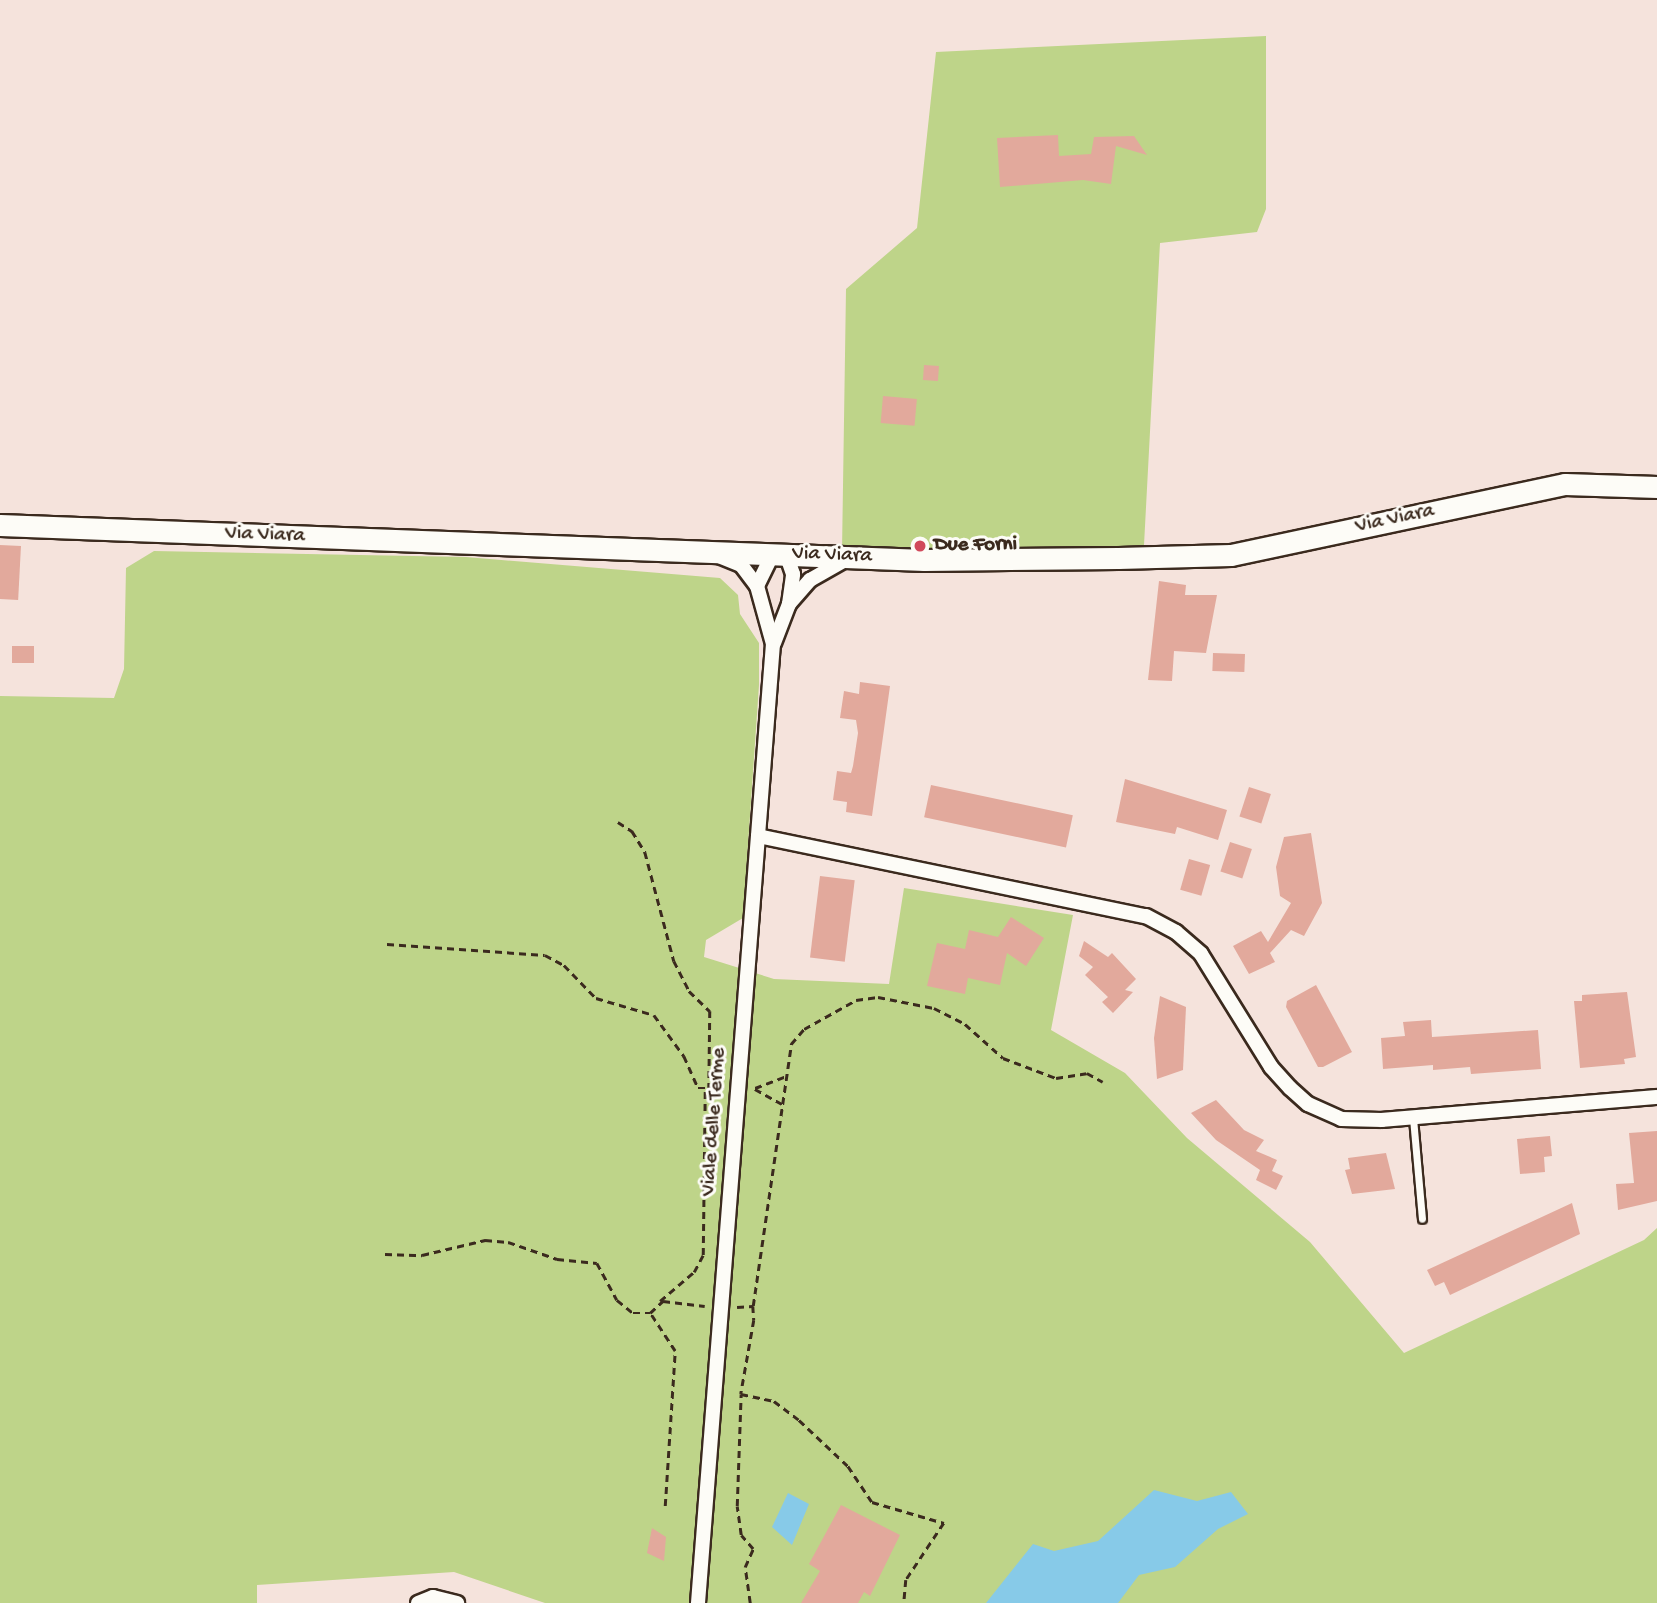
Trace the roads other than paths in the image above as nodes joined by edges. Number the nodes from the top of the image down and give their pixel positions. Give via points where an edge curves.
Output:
1 (1657, 487) edge
2 (0, 525) edge
3 (707, 550) junction
4 (779, 554) junction
5 (852, 557) junction
6 (757, 586) junction
7 (789, 604) junction
8 (773, 644) junction
9 (758, 836) junction
10 (1657, 1097) edge
11 (1413, 1117) junction
12 (1422, 1219) dead end
13 (418, 1603) edge
14 (457, 1603) edge
15 (698, 1603) edge

1 - 5 main road, Via Viara via 1565,484 1231,555
2 - 3 main road, Via Viara
3 - 4 main road, Via Viara
3 - 6 street, Viale delle Terme via 741,565
4 - 5 main road, Via Viara
4 - 6 street
4 - 7 street, Viale delle Terme via 793,574
5 - 7 street, Viale delle Terme via 810,580
6 - 8 street, Viale delle Terme
7 - 8 street, Viale delle Terme
8 - 9 street, Viale delle Terme
9 - 11 street via 1146,916 1176,932 1202,954 1271,1067 1308,1104 1349,1120
9 - 15 street, Viale delle Terme
10 - 11 street
11 - 12 lane
13 - 14 street via 433,1597

